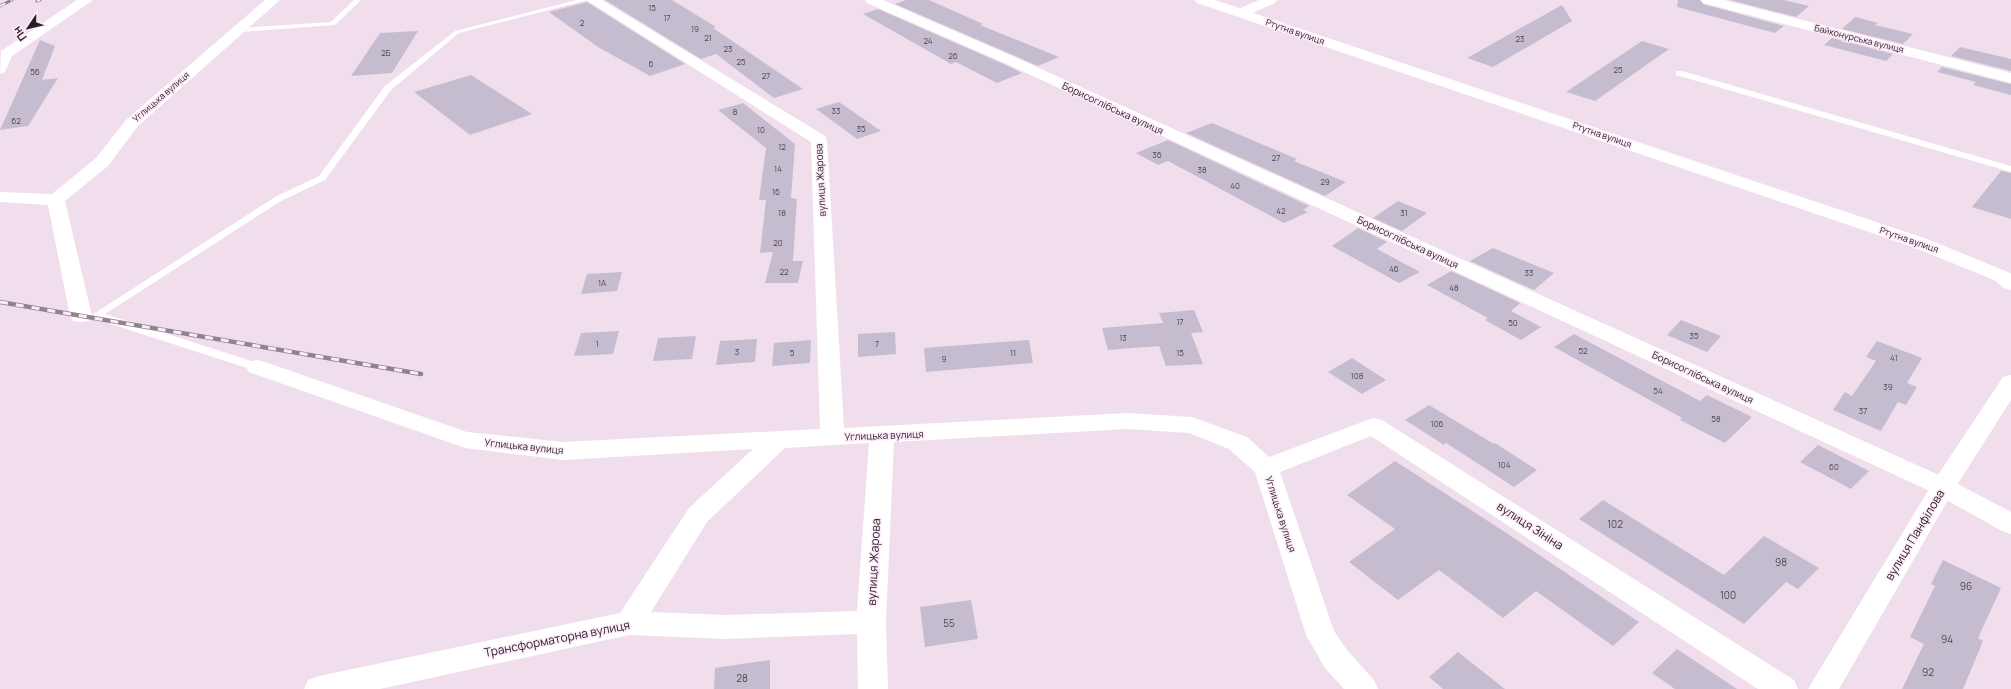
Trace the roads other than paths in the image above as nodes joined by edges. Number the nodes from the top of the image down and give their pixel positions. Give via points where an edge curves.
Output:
1 (86, 0) edge
2 (273, 0) edge
3 (358, 0) edge
4 (585, 0) edge
5 (593, 0) edge
6 (872, 0) edge
7 (1202, 0) edge
8 (1270, 0) edge
9 (1708, 0) edge
10 (1241, 13) junction
11 (240, 30) junction
12 (0, 69) edge
13 (1679, 73) dead end
14 (2011, 78) edge
15 (2011, 169) edge
16 (0, 197) edge
17 (56, 200) junction
18 (2008, 278) edge
19 (81, 316) dead end
20 (257, 367) joint
21 (2011, 382) edge
22 (882, 435) junction
23 (832, 437) junction
24 (778, 440) junction
25 (1266, 468) junction
26 (1943, 488) junction
27 (2011, 524) edge
28 (871, 622) junction
29 (629, 623) junction
30 (319, 689) edge
31 (873, 689) edge
32 (1363, 689) edge
33 (1783, 689) edge
34 (1823, 689) edge

1 - 12 street via 6,54
2 - 11 street, Углицька вулиця
3 - 11 lane via 333,24
4 - 20 lane via 457,32 388,88 322,178 278,199 97,315
5 - 23 street, вулиця Жарова via 819,140
6 - 26 street, Борисоглібська вулиця via 1014,62
7 - 10 street, Ртутна вулиця
8 - 10 street
9 - 14 street, Байконурська вулиця
10 - 18 street, Ртутна вулиця via 1920,243
11 - 17 street, Углицька вулиця via 132,123 102,162
13 - 15 lane
16 - 17 street
17 - 19 street
20 - 24 street, Углицька вулиця via 465,440 563,451
21 - 26 street, вулиця Панфілова
22 - 23 street, Углицька вулиця
22 - 25 street, Углицька вулиця via 1127,421 1192,425 1238,443
22 - 28 street, вулиця Жарова
23 - 24 street, Углицька вулиця
24 - 29 street via 698,515
25 - 32 street, Углицька вулиця via 1321,635 1336,659
25 - 33 street, вулиця Зініна via 1373,426
26 - 27 street, Борисоглібська вулиця
26 - 34 street, вулиця Панфілова
28 - 29 street, Трансформаторна вулиця via 725,626
28 - 31 street, вулиця Жарова
29 - 30 street, Трансформаторна вулиця

